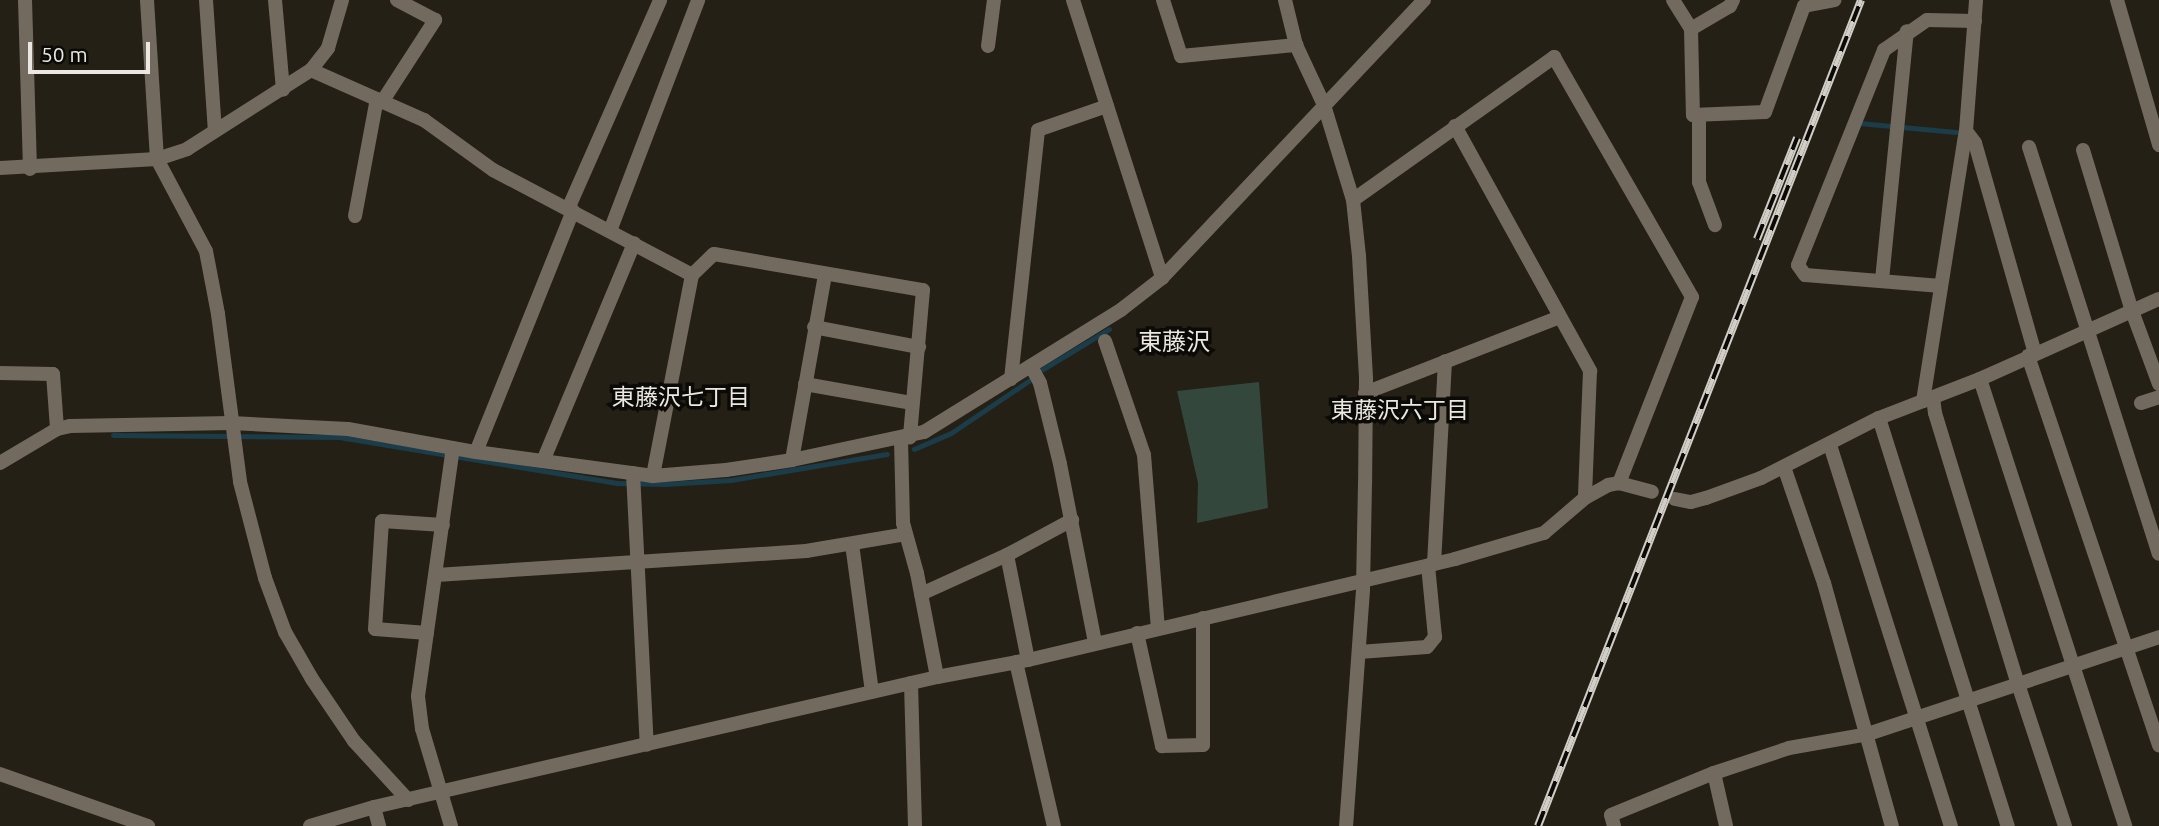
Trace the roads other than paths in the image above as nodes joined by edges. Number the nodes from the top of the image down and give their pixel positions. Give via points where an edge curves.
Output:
1 (25, 0) edge
2 (147, 0) edge
3 (206, 0) edge
4 (275, 0) edge
5 (342, 0) edge
6 (397, 0) edge
7 (660, 0) edge
8 (698, 0) edge
9 (994, 0) edge
10 (1073, 0) edge
11 (1163, 0) edge
12 (1285, 0) edge
13 (1424, 0) edge
14 (1672, 0) edge
15 (1733, 0) edge
16 (1834, 0) edge
17 (1976, 0) edge
18 (2117, 0) edge
19 (1975, 21) junction
20 (1691, 29) junction
21 (1907, 31) junction
22 (1296, 45) junction
23 (988, 46) dead end
24 (311, 70) junction
25 (284, 90) junction
26 (380, 101) junction
27 (1324, 105) junction
28 (1107, 106) junction
29 (1699, 116) junction
30 (1455, 126) junction
31 (215, 131) junction
32 (1966, 131) junction
33 (2159, 145) edge
34 (2029, 147) dead end
35 (2083, 150) dead end
36 (157, 159) junction
37 (0, 168) edge
38 (30, 169) junction
39 (1353, 200) junction
40 (571, 210) junction
41 (355, 216) dead end
42 (1715, 225) dead end
43 (610, 231) junction
44 (634, 243) junction
45 (825, 274) junction
46 (692, 275) junction
47 (1162, 278) junction
48 (1882, 280) junction
49 (1941, 286) junction
50 (2159, 299) edge
51 (2132, 311) junction
52 (1560, 317) junction
53 (814, 327) junction
54 (2086, 332) junction
55 (1105, 341) dead end
56 (919, 347) junction
57 (2031, 354) junction
58 (1445, 361) junction
59 (1031, 366) junction
60 (0, 373) edge
61 (1012, 379) junction
62 (1980, 379) junction
63 (805, 384) junction
64 (2159, 384) edge
65 (1364, 393) junction
66 (2159, 397) edge
67 (1928, 399) junction
68 (912, 403) junction
69 (2141, 403) dead end
70 (1879, 418) junction
71 (231, 423) junction
72 (57, 429) junction
73 (905, 438) junction
74 (1830, 445) junction
75 (453, 447) junction
76 (476, 452) junction
77 (792, 460) junction
78 (544, 461) junction
79 (0, 463) edge
80 (1784, 467) junction
81 (632, 474) junction
82 (653, 476) junction
83 (1619, 484) junction
84 (1652, 492) dead end
85 (1585, 498) junction
86 (1675, 499) dead end
87 (1072, 520) junction
88 (443, 525) junction
89 (906, 534) junction
90 (852, 544) junction
91 (2159, 554) edge
92 (1007, 555) junction
93 (637, 563) junction
94 (1431, 565) junction
95 (436, 575) junction
96 (1362, 581) junction
97 (921, 594) junction
98 (1203, 618) junction
99 (1158, 628) junction
100 (427, 633) junction
101 (1137, 633) junction
102 (2159, 638) edge
103 (1095, 642) junction
104 (2126, 648) junction
105 (1359, 652) junction
106 (1022, 661) junction
107 (2072, 666) junction
108 (937, 677) junction
109 (911, 683) junction
110 (2018, 684) junction
111 (872, 692) junction
112 (1967, 701) junction
113 (1916, 718) junction
114 (1868, 734) junction
115 (647, 745) junction
116 (2159, 746) edge
117 (1714, 773) junction
118 (0, 774) edge
119 (442, 793) junction
120 (408, 800) junction
121 (374, 807) junction
122 (148, 826) edge
123 (310, 826) edge
124 (379, 826) edge
125 (451, 826) edge
126 (915, 826) edge
127 (1054, 826) edge
128 (1346, 826) edge
129 (1614, 826) edge
130 (1726, 826) edge
131 (1892, 826) edge
132 (1951, 826) edge
133 (2008, 826) edge
134 (2065, 826) edge
135 (2125, 826) edge

1 - 38 street
2 - 36 street
3 - 31 street
4 - 25 street
5 - 24 street via 328,48
6 - 26 street via 435,20
7 - 40 street
8 - 43 street
9 - 23 street
10 - 28 street
11 - 22 street via 1181,56
12 - 22 street
13 - 27 street
14 - 20 street
15 - 20 street
16 - 29 street via 1804,6 1765,112
17 - 19 street
18 - 33 street
19 - 21 street via 1927,20
19 - 32 street
20 - 29 street via 1693,115
21 - 48 street
21 - 48 street via 1884,50 1798,265 1805,275
22 - 27 street
24 - 25 street
24 - 26 street
25 - 31 street
26 - 40 street via 424,120 493,170
26 - 41 street
27 - 39 street
27 - 47 street
28 - 47 street
28 - 61 street via 1038,130
29 - 42 street via 1699,182
30 - 39 street
30 - 52 street
30 - 83 street via 1554,57 1692,297
31 - 36 street via 187,149
32 - 49 street
32 - 57 street via 1975,143
34 - 54 street
35 - 51 street
36 - 38 street
36 - 71 street via 205,251
37 - 38 street
39 - 65 street
40 - 43 street
40 - 76 street
43 - 44 street
44 - 46 street
44 - 78 street
45 - 46 street via 713,254
45 - 53 street
45 - 56 street via 923,290
46 - 82 street
47 - 59 street
48 - 49 street
49 - 67 street
50 - 51 street
51 - 54 street
51 - 64 street
52 - 58 street
52 - 85 street via 1590,371
53 - 56 street
53 - 63 street
54 - 57 street
54 - 91 street
55 - 99 street via 1144,455
56 - 68 street
57 - 62 street
57 - 104 street
58 - 65 street
58 - 94 street
59 - 61 street
59 - 87 street via 1040,383
60 - 72 street via 53,374
61 - 73 street via 924,432
62 - 67 street
62 - 107 street
63 - 68 street
63 - 77 street
65 - 96 street
66 - 69 street
67 - 70 street
67 - 110 street
68 - 73 street
70 - 74 street
70 - 112 street
71 - 72 street
71 - 75 street via 348,429
71 - 120 street via 244,501 285,632 354,741
72 - 79 street
73 - 77 street
73 - 89 street
74 - 80 street
74 - 113 street
75 - 76 street
75 - 88 street
76 - 78 street
77 - 82 street
78 - 81 street
80 - 86 street via 1706,498
80 - 114 street
81 - 82 street
81 - 93 street
83 - 84 street
83 - 85 street
85 - 94 street via 1544,533
87 - 92 street
87 - 103 street
88 - 95 street
88 - 100 street via 382,521 375,629
89 - 90 street
89 - 97 street
90 - 93 street
90 - 111 street
92 - 97 street
92 - 106 street
93 - 95 street
93 - 115 street
94 - 96 street
94 - 105 street via 1434,637 1427,647
95 - 100 street
96 - 98 street
96 - 105 street
97 - 108 street
98 - 99 street
98 - 101 street via 1203,745 1162,746
99 - 101 street
100 - 119 street via 418,696 422,729
101 - 103 street
102 - 104 street
103 - 106 street
104 - 107 street
104 - 116 street
105 - 128 street
106 - 108 street
106 - 127 street
107 - 110 street
107 - 135 street
108 - 109 street
109 - 111 street
109 - 126 street
110 - 112 street
110 - 134 street
111 - 115 street
112 - 113 street
112 - 133 street
113 - 114 street
113 - 132 street
114 - 117 street via 1789,748
114 - 131 street
115 - 119 street
117 - 129 street via 1611,815
117 - 130 street
118 - 122 street
119 - 120 street
119 - 125 street
120 - 121 street
121 - 123 street
121 - 124 street

